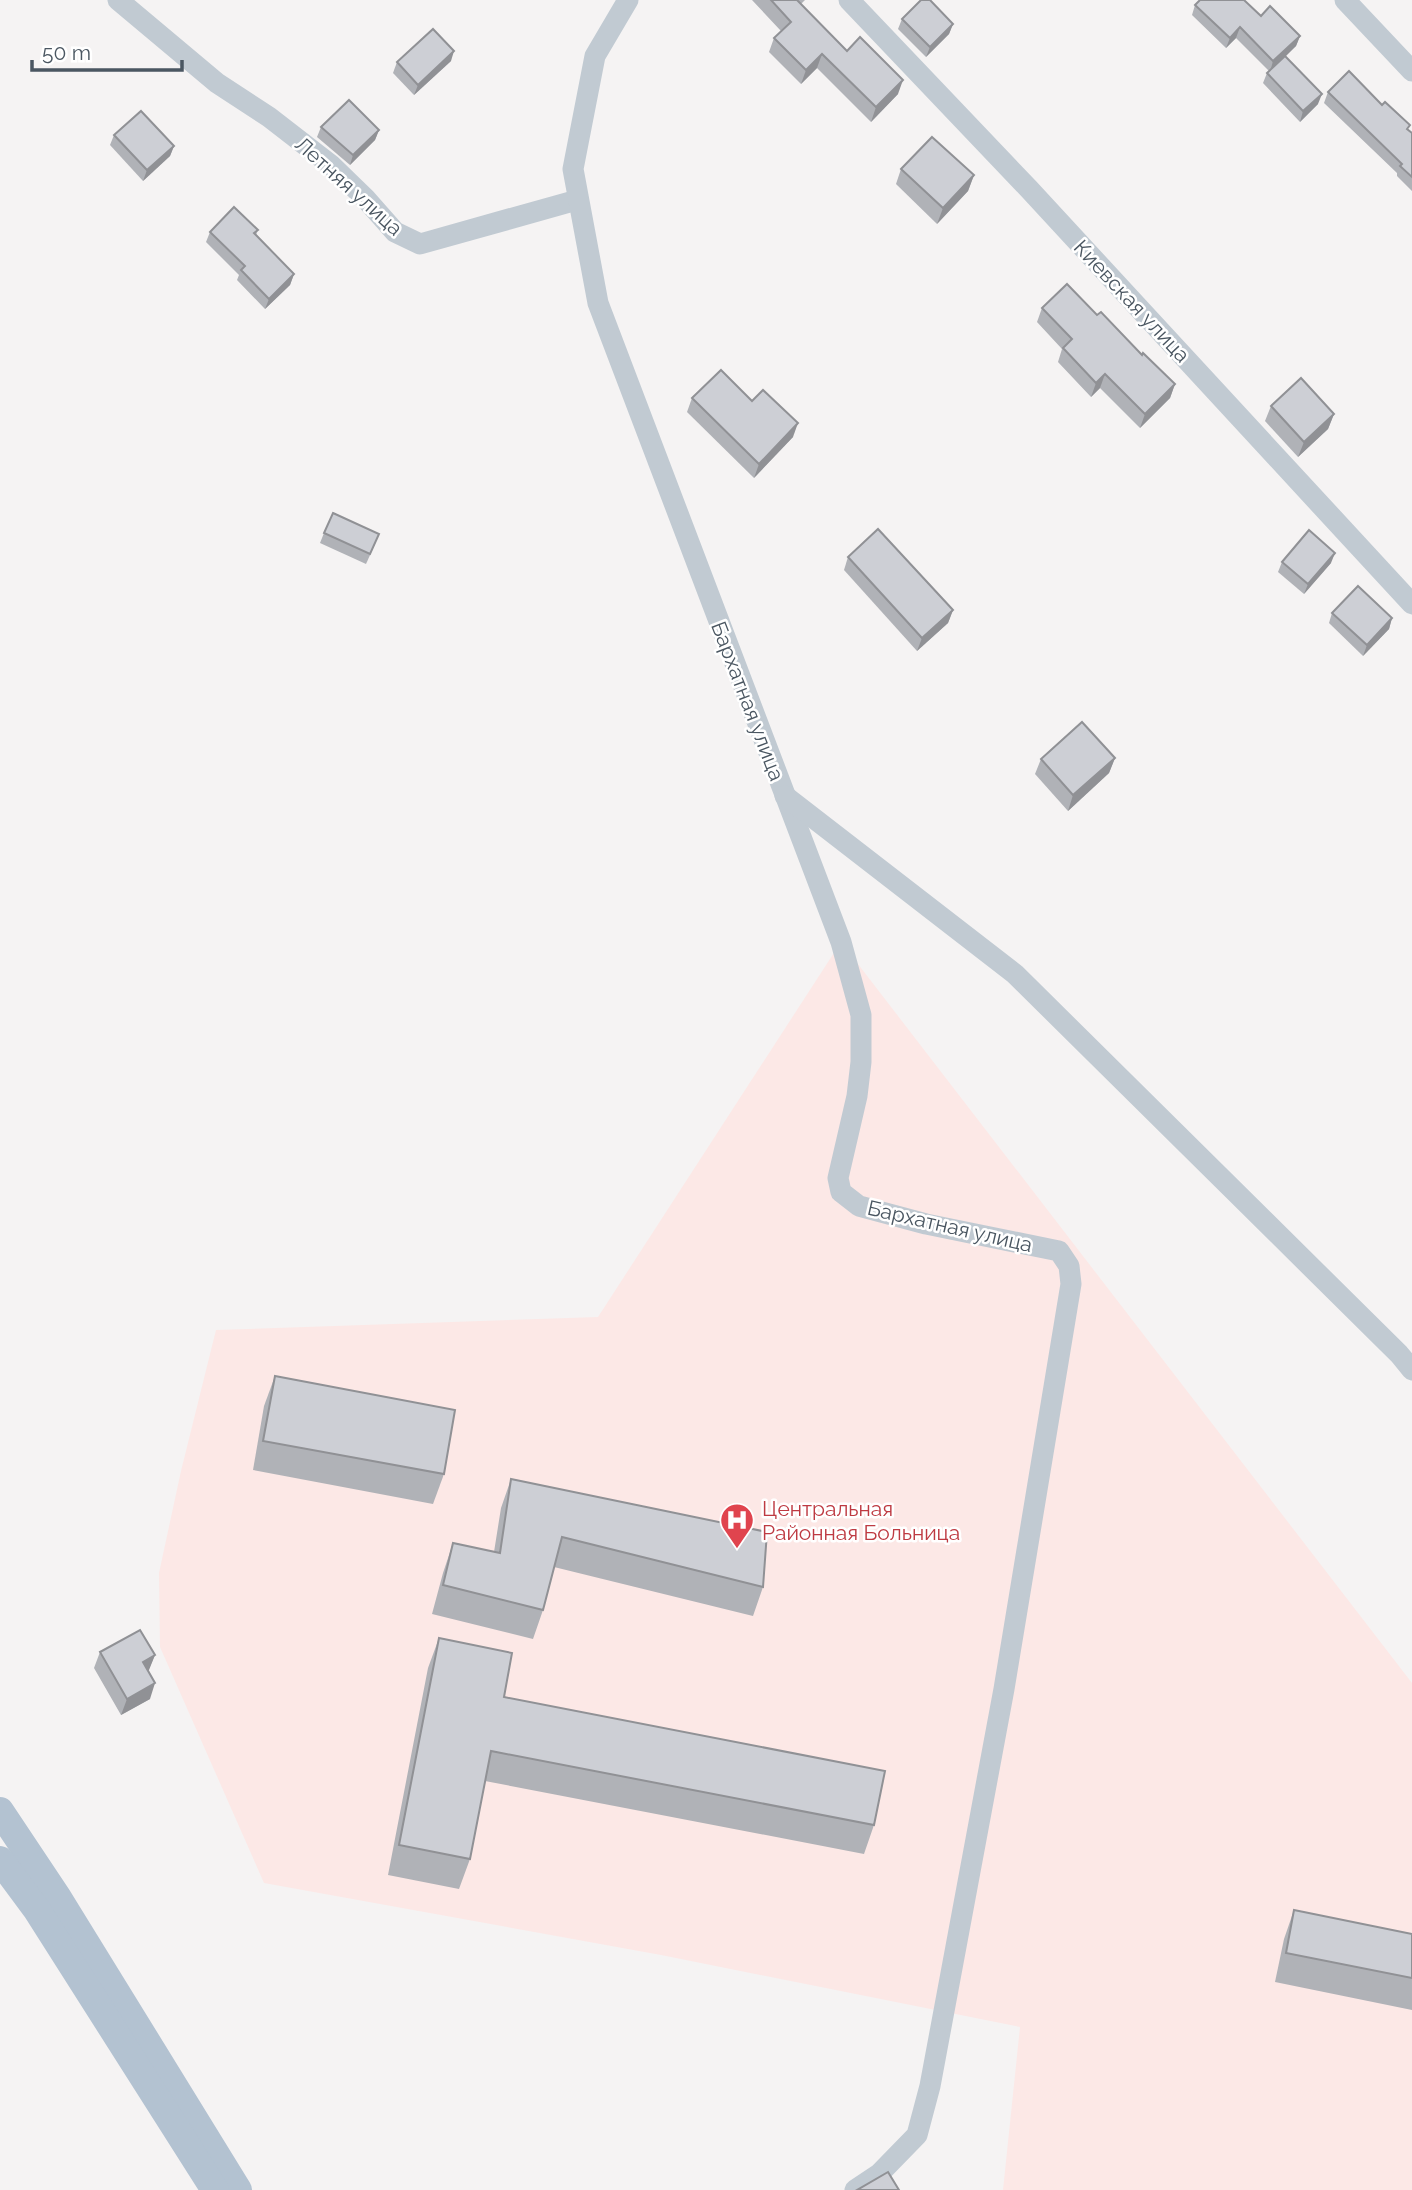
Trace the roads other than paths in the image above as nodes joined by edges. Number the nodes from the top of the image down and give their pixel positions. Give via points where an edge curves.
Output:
1 (118, 0) edge
2 (628, 0) edge
3 (849, 0) edge
4 (1345, 0) edge
5 (1412, 71) edge
6 (577, 200) junction
7 (1412, 604) edge
8 (783, 794) junction
9 (1412, 1370) edge
10 (0, 1811) edge
11 (0, 1860) edge
12 (47, 1904) junction
13 (215, 2190) edge
14 (239, 2190) edge
15 (855, 2190) edge

1 - 6 street, Летняя улица via 217,83 331,165 395,232 420,244
2 - 6 street, Бархатная улица via 595,56 573,169
3 - 7 street, Киевская улица
4 - 5 street
6 - 8 street, Бархатная улица via 598,303
8 - 9 street via 1015,974
8 - 15 street, Бархатная улица via 841,942 861,1015 861,1062 838,1178 841,1192 859,1206 1059,1251 1069,1266 1071,1284 1005,1681 930,2086 916,2135 879,2174
10 - 12 main road
11 - 12 main road
12 - 13 main road
12 - 14 main road

